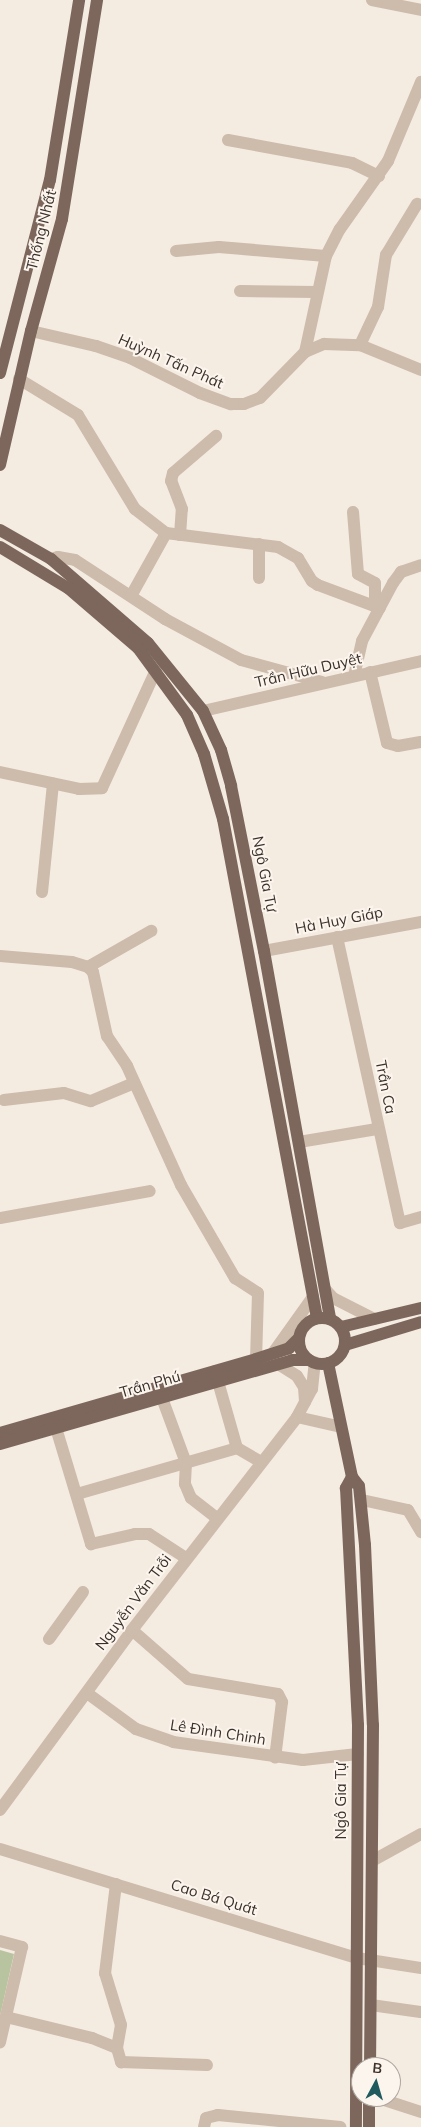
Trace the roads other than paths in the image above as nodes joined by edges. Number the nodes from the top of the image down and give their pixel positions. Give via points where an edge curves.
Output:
1 (79, 0) edge
2 (97, 0) edge
3 (372, 0) edge
4 (421, 10) edge
5 (421, 82) edge
6 (66, 96) junction
7 (84, 98) junction
8 (228, 140) dead end
9 (379, 176) junction
10 (417, 204) dead end
11 (176, 250) dead end
12 (326, 256) junction
13 (240, 291) dead end
14 (316, 292) junction
15 (12, 326) junction
16 (31, 331) junction
17 (360, 344) junction
18 (305, 352) junction
19 (421, 370) edge
20 (0, 373) edge
21 (19, 379) junction
22 (216, 436) dead end
23 (0, 465) edge
24 (353, 512) dead end
25 (0, 530) edge
26 (166, 533) junction
27 (180, 535) junction
28 (260, 544) junction
29 (0, 547) edge
30 (51, 559) junction
31 (421, 565) edge
32 (259, 578) dead end
33 (131, 596) junction
34 (378, 607) junction
35 (421, 661) edge
36 (156, 670) junction
37 (370, 672) junction
38 (354, 676) junction
39 (322, 682) junction
40 (203, 711) junction
41 (187, 715) junction
42 (421, 742) edge
43 (0, 772) edge
44 (53, 784) junction
45 (242, 842) junction
46 (228, 846) junction
47 (42, 892) dead end
48 (421, 922) edge
49 (151, 931) dead end
50 (337, 937) junction
51 (264, 952) junction
52 (247, 955) junction
53 (0, 956) edge
54 (88, 967) junction
55 (279, 1034) junction
56 (264, 1037) junction
57 (134, 1083) junction
58 (4, 1100) dead end
59 (378, 1129) junction
60 (299, 1142) junction
61 (285, 1144) junction
62 (150, 1191) dead end
63 (301, 1196) junction
64 (421, 1217) edge
65 (0, 1218) edge
66 (324, 1289) junction
67 (313, 1297) junction
68 (421, 1308) edge
69 (317, 1318) junction
70 (330, 1319) junction
71 (374, 1319) junction
72 (421, 1322) edge
73 (341, 1327) junction
74 (299, 1338) junction
75 (345, 1345) junction
76 (256, 1359) junction
77 (275, 1359) junction
78 (312, 1361) junction
79 (328, 1363) junction
80 (217, 1376) junction
81 (162, 1398) junction
82 (306, 1405) junction
83 (297, 1417) junction
84 (55, 1423) junction
85 (342, 1427) junction
86 (0, 1433) edge
87 (0, 1444) edge
88 (237, 1448) junction
89 (261, 1462) junction
90 (186, 1463) junction
91 (352, 1477) junction
92 (77, 1494) junction
93 (362, 1500) junction
94 (217, 1518) junction
95 (421, 1532) edge
96 (186, 1558) junction
97 (83, 1592) dead end
98 (132, 1630) junction
99 (49, 1639) dead end
100 (87, 1693) junction
101 (372, 1753) junction
102 (358, 1754) junction
103 (275, 1758) junction
104 (0, 1810) edge
105 (421, 1834) edge
106 (0, 1849) edge
107 (372, 1862) junction
108 (358, 1870) junction
109 (116, 1884) junction
110 (0, 1941) edge
111 (357, 1958) junction
112 (372, 1960) junction
113 (421, 1968) edge
114 (371, 2005) junction
115 (421, 2012) edge
116 (6, 2017) junction
117 (0, 2042) edge
118 (117, 2048) junction
119 (358, 2057) edge
120 (370, 2057) edge
121 (206, 2065) dead end
122 (401, 2105) edge
123 (357, 2107) edge
124 (369, 2107) edge
125 (421, 2112) edge
126 (204, 2127) edge
127 (340, 2127) edge
128 (356, 2127) edge
129 (368, 2127) edge

1 - 6 main road, Thống Nhất
2 - 7 main road, Thống Nhất
3 - 4 street
5 - 9 street
6 - 7 main road
6 - 15 main road, Thống Nhất via 50,180
7 - 16 main road, Thống Nhất via 62,219
8 - 9 street via 352,163
9 - 12 street via 340,229
10 - 17 street via 386,255 380,297
11 - 12 street via 219,247
12 - 14 street
13 - 14 street
14 - 18 street
15 - 16 main road
15 - 20 main road, Thống Nhất
16 - 18 street, Huỳnh Tấn Phát via 96,346 130,358 200,393 230,404 244,404 260,398
16 - 21 main road, Thống Nhất
17 - 18 street, Huỳnh Tấn Phát via 324,344
17 - 19 street, Huỳnh Tấn Phát
21 - 23 main road, Thống Nhất
21 - 26 street via 78,415 135,508
22 - 27 street via 173,473 171,481 182,509
24 - 34 street via 358,574 375,583
25 - 30 main road, Ngô Gia Tự
26 - 27 street
26 - 33 street
27 - 28 street
28 - 32 street
28 - 34 street via 292,552 312,582 323,588
29 - 36 main road, Ngô Gia Tự via 68,588 138,648
30 - 33 street via 75,560
30 - 40 main road, Ngô Gia Tự via 148,643
31 - 34 street via 401,572
33 - 39 street via 165,619 240,660
34 - 38 street via 362,641
35 - 37 street, Trần Hữu Duyệt
36 - 41 main road, Ngô Gia Tự
36 - 44 street via 102,788 95,790
37 - 38 street, Trần Hữu Duyệt
37 - 42 street via 387,743 398,746
38 - 39 street, Trần Hữu Duyệt
39 - 40 street, Trần Hữu Duyệt
40 - 41 main road
40 - 45 main road, Ngô Gia Tự via 221,750
41 - 46 main road, Ngô Gia Tự via 210,770
43 - 44 street
44 - 47 street
45 - 46 main road
45 - 51 main road, Ngô Gia Tự
46 - 52 main road, Ngô Gia Tự
48 - 50 street, Hà Huy Giáp
49 - 54 street
50 - 51 street, Hà Huy Giáp
50 - 59 street, Trần Ca
51 - 52 main road
51 - 55 main road, Ngô Gia Tự
52 - 56 main road, Ngô Gia Tự
53 - 54 street via 72,962
54 - 57 street via 93,972 107,1036
55 - 56 main road
55 - 60 main road, Ngô Gia Tự
56 - 61 main road, Ngô Gia Tự
57 - 58 street via 91,1101 64,1093
57 - 76 street via 181,1185 231,1272 239,1282 258,1293
59 - 60 street
59 - 64 street, Trần Ca via 400,1223
60 - 61 main road
60 - 63 main road, Ngô Gia Tự
61 - 63 main road, Ngô Gia Tự
62 - 65 street
63 - 66 main road, Ngô Gia Tự
63 - 67 main road, Ngô Gia Tự
66 - 70 main road, Ngô Gia Tự
66 - 71 street via 333,1298
67 - 69 main road, Ngô Gia Tự
67 - 77 street
68 - 71 main road
69 - 70 main road
69 - 74 main road via 305,1325
70 - 73 main road
71 - 73 main road
72 - 75 main road
73 - 75 main road
74 - 77 main road, Trần Phú
74 - 78 main road via 301,1351
75 - 79 main road via 339,1356
76 - 77 main road, Trần Phú
76 - 80 main road, Trần Phú
77 - 78 main road, Trần Phú
77 - 80 main road, Trần Phú
77 - 82 street via 297,1376 304,1387
78 - 79 main road
78 - 82 street, Nguyễn Văn Trỗi via 314,1381
79 - 85 main road, Ngô Gia Tự
80 - 81 main road, Trần Phú
80 - 84 main road, Trần Phú
80 - 88 street
81 - 84 main road, Trần Phú
81 - 90 street
82 - 83 street, Nguyễn Văn Trỗi
83 - 85 street
83 - 89 street, Nguyễn Văn Trỗi
84 - 86 main road, Trần Phú
84 - 87 main road, Trần Phú
84 - 92 street
85 - 91 main road, Ngô Gia Tự
88 - 89 street
88 - 90 street
89 - 94 street, Nguyễn Văn Trỗi
90 - 92 street
90 - 94 street via 185,1484 191,1498
91 - 93 main road, Ngô Gia Tự via 359,1486
91 - 102 main road, Ngô Gia Tự via 346,1488
92 - 96 street via 91,1544 149,1534
93 - 95 street via 408,1510
93 - 101 main road, Ngô Gia Tự
94 - 96 street, Nguyễn Văn Trỗi
96 - 98 street, Nguyễn Văn Trỗi
97 - 99 street
98 - 100 street, Nguyễn Văn Trỗi
98 - 103 street via 188,1679 278,1694 282,1702
100 - 103 street, Lê Đình Chinh via 148,1735
100 - 104 street, Nguyễn Văn Trỗi
101 - 102 main road
101 - 107 main road, Ngô Gia Tự
102 - 103 street, Lê Đình Chinh via 314,1760
102 - 108 main road, Ngô Gia Tự
105 - 107 street
106 - 109 street, Cao Bá Quát
107 - 108 main road
107 - 112 main road, Ngô Gia Tự
108 - 111 main road, Ngô Gia Tự
109 - 111 street, Cao Bá Quát
109 - 118 street via 105,1973 121,2025
110 - 116 street via 22,1947
111 - 112 street, Cao Bá Quát
111 - 119 main road, Ngô Gia Tự
112 - 113 street, Cao Bá Quát
112 - 114 main road, Ngô Gia Tự
114 - 115 street
114 - 120 main road, Ngô Gia Tự
116 - 117 street
116 - 118 street via 92,2038
118 - 121 street via 120,2062
122 - 125 street
123 - 128 main road, Ngô Gia Tự
124 - 129 main road
126 - 127 street via 206,2118 218,2115

